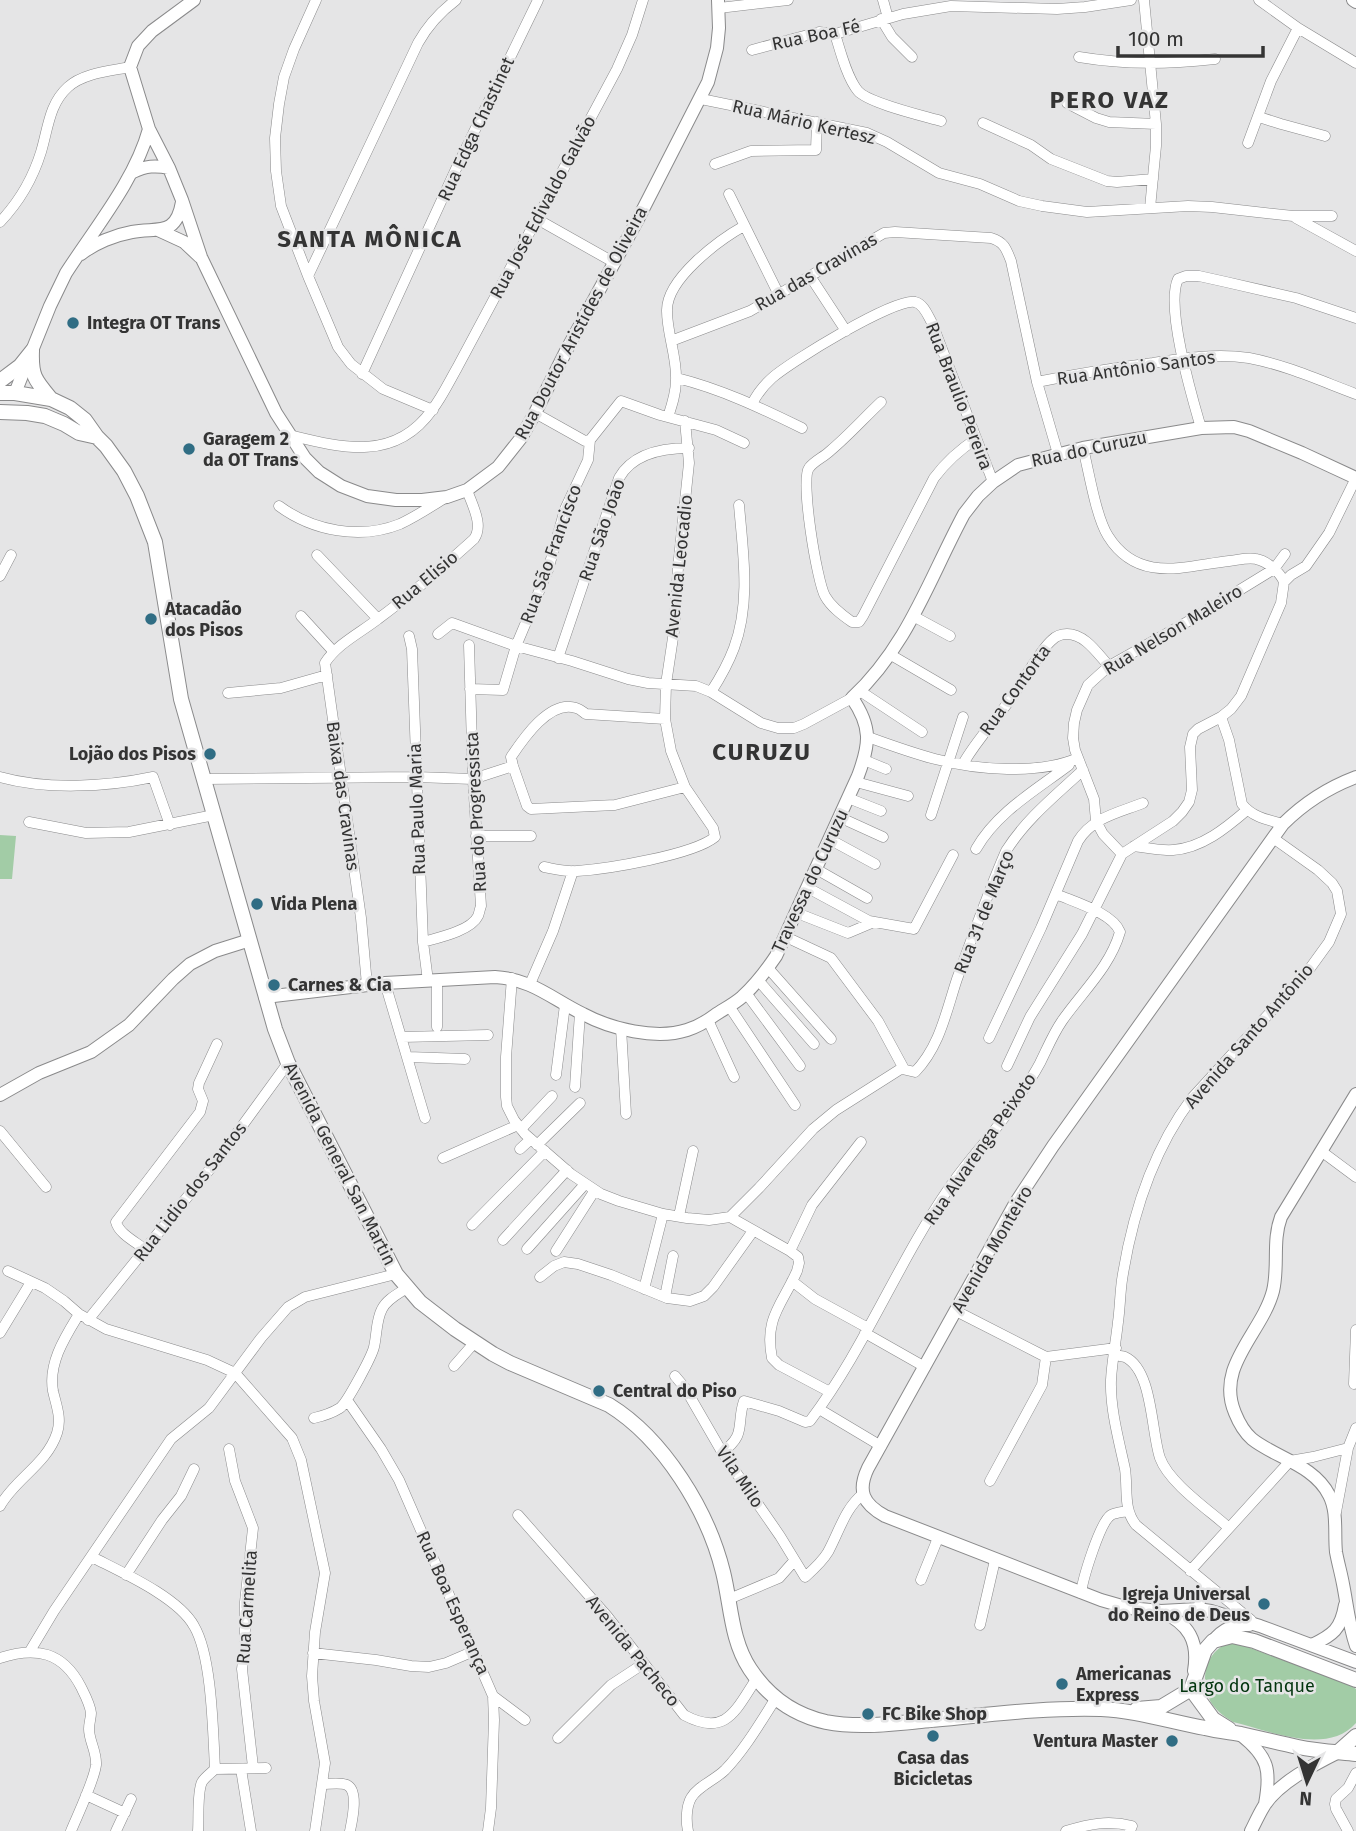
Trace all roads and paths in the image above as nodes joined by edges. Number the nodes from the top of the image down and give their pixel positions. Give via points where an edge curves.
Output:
1 (194, 0) edge
2 (316, 0) edge
3 (456, 0) edge
4 (538, 0) edge
5 (643, 0) edge
6 (788, 0) edge
7 (883, 0) edge
8 (1131, 0) edge
9 (1144, 0) edge
10 (1259, 0) edge
11 (719, 4) edge
12 (885, 18) junction
13 (1298, 28) junction
14 (835, 34) junction
15 (751, 50) dead end
16 (912, 57) dead end
17 (1079, 57) dead end
18 (1215, 60) dead end
19 (1356, 63) edge
20 (1149, 64) junction
21 (130, 67) junction
22 (701, 99) junction
23 (1067, 103) dead end
24 (1259, 117) junction
25 (941, 121) dead end
26 (817, 122) junction
27 (983, 122) dead end
28 (1156, 124) junction
29 (149, 129) junction
30 (1325, 136) dead end
31 (1248, 143) dead end
32 (715, 164) dead end
33 (169, 168) junction
34 (133, 172) junction
35 (1153, 180) junction
36 (729, 194) dead end
37 (182, 201) junction
38 (1150, 208) junction
39 (1293, 216) junction
40 (1332, 216) dead end
41 (537, 219) junction
42 (0, 222) edge
43 (744, 226) junction
44 (158, 230) junction
45 (1356, 251) edge
46 (201, 257) junction
47 (76, 258) junction
48 (615, 263) junction
49 (308, 276) junction
50 (810, 276) junction
51 (779, 295) junction
52 (1356, 318) edge
53 (846, 331) junction
54 (671, 341) junction
55 (32, 351) junction
56 (1183, 359) junction
57 (362, 374) junction
58 (677, 378) junction
59 (0, 381) edge
60 (1037, 382) junction
61 (7, 393) edge
62 (1356, 394) edge
63 (51, 399) junction
64 (0, 401) edge
65 (881, 402) dead end
66 (752, 404) junction
67 (433, 410) junction
68 (0, 412) edge
69 (535, 413) junction
70 (668, 417) junction
71 (685, 421) junction
72 (802, 428) dead end
73 (1201, 428) junction
74 (289, 435) junction
75 (97, 437) junction
76 (976, 439) junction
77 (590, 440) junction
78 (744, 443) dead end
79 (689, 448) junction
80 (1083, 448) junction
81 (1058, 454) junction
82 (1356, 478) edge
83 (993, 482) junction
84 (467, 490) junction
85 (447, 497) junction
86 (739, 505) dead end
87 (279, 506) dead end
88 (1284, 554) dead end
89 (11, 555) dead end
90 (317, 555) dead end
91 (1274, 569) junction
92 (0, 576) edge
93 (1287, 579) junction
94 (301, 616) dead end
95 (913, 616) junction
96 (378, 620) junction
97 (438, 634) dead end
98 (410, 636) dead end
99 (950, 636) dead end
100 (469, 645) dead end
101 (516, 646) junction
102 (891, 655) junction
103 (330, 656) junction
104 (558, 658) junction
105 (1109, 666) junction
106 (327, 675) junction
107 (666, 684) junction
108 (470, 689) junction
109 (951, 690) dead end
110 (711, 692) junction
111 (228, 693) dead end
112 (856, 694) junction
113 (963, 717) dead end
114 (1222, 718) junction
115 (665, 719) junction
116 (922, 732) dead end
117 (868, 737) junction
118 (1078, 758) junction
119 (864, 760) junction
120 (949, 762) junction
121 (962, 764) junction
122 (513, 766) junction
123 (886, 769) dead end
124 (1083, 770) junction
125 (0, 777) edge
126 (341, 777) junction
127 (416, 777) junction
128 (1356, 777) edge
129 (204, 779) junction
130 (473, 779) junction
131 (856, 782) junction
132 (685, 787) junction
133 (908, 796) dead end
134 (848, 798) junction
135 (1143, 803) dead end
136 (1247, 810) junction
137 (881, 811) dead end
138 (214, 815) junction
139 (931, 815) dead end
140 (839, 817) junction
141 (1096, 821) junction
142 (29, 822) dead end
143 (1283, 824) junction
144 (170, 825) junction
145 (475, 836) junction
146 (531, 836) dead end
147 (883, 837) dead end
148 (1273, 838) junction
149 (830, 839) junction
150 (1134, 846) junction
151 (976, 849) dead end
152 (1122, 854) junction
153 (953, 855) dead end
154 (875, 864) dead end
155 (544, 867) dead end
156 (816, 869) junction
157 (573, 871) junction
158 (808, 888) junction
159 (1056, 894) junction
160 (867, 898) dead end
161 (1093, 910) junction
162 (797, 913) junction
163 (876, 922) junction
164 (786, 937) junction
165 (250, 940) junction
166 (423, 942) junction
167 (768, 968) junction
168 (512, 978) junction
169 (758, 980) junction
170 (433, 981) junction
171 (385, 983) junction
172 (530, 984) junction
173 (366, 985) junction
174 (746, 993) junction
175 (265, 997) junction
176 (565, 1005) junction
177 (729, 1006) junction
178 (580, 1013) junction
179 (708, 1020) junction
180 (437, 1027) dead end
181 (621, 1028) junction
182 (488, 1035) dead end
183 (402, 1037) junction
184 (989, 1038) dead end
185 (831, 1039) dead end
186 (217, 1044) dead end
187 (814, 1044) dead end
188 (408, 1057) junction
189 (466, 1059) dead end
190 (288, 1062) junction
191 (800, 1066) dead end
192 (1007, 1066) dead end
193 (904, 1069) junction
194 (556, 1075) dead end
195 (734, 1077) dead end
196 (575, 1087) dead end
197 (0, 1095) edge
198 (1356, 1095) edge
199 (552, 1097) dead end
200 (580, 1103) dead end
201 (795, 1105) dead end
202 (626, 1114) dead end
203 (425, 1118) dead end
204 (520, 1127) junction
205 (0, 1131) edge
206 (862, 1142) dead end
207 (538, 1145) junction
208 (520, 1149) dead end
209 (693, 1151) dead end
210 (1321, 1151) junction
211 (443, 1158) dead end
212 (568, 1170) junction
213 (1356, 1177) edge
214 (585, 1184) junction
215 (46, 1187) dead end
216 (595, 1191) junction
217 (663, 1214) junction
218 (678, 1216) junction
219 (730, 1217) junction
220 (472, 1225) dead end
221 (753, 1231) junction
222 (503, 1240) dead end
223 (527, 1249) dead end
224 (146, 1250) junction
225 (555, 1251) dead end
226 (790, 1251) junction
227 (673, 1256) dead end
228 (8, 1271) dead end
229 (396, 1274) junction
230 (540, 1277) dead end
231 (792, 1281) junction
232 (31, 1282) junction
233 (407, 1288) junction
234 (644, 1290) junction
235 (665, 1297) junction
236 (956, 1311) junction
237 (83, 1317) junction
238 (1356, 1330) edge
239 (866, 1331) junction
240 (0, 1333) edge
241 (475, 1342) junction
242 (1115, 1352) junction
243 (1046, 1357) junction
244 (454, 1366) dead end
245 (925, 1367) junction
246 (235, 1373) junction
247 (675, 1376) dead end
248 (1354, 1384) dead end
249 (830, 1392) junction
250 (347, 1400) junction
251 (819, 1409) junction
252 (314, 1418) dead end
253 (1356, 1428) edge
254 (881, 1446) junction
255 (1348, 1448) junction
256 (229, 1449) dead end
257 (722, 1452) junction
258 (1290, 1461) junction
259 (194, 1469) dead end
260 (990, 1481) dead end
261 (863, 1494) junction
262 (0, 1506) edge
263 (1128, 1511) junction
264 (518, 1515) dead end
265 (1335, 1517) junction
266 (1229, 1528) junction
267 (938, 1538) junction
268 (92, 1557) junction
269 (995, 1560) junction
270 (794, 1561) junction
271 (1190, 1571) junction
272 (126, 1575) junction
273 (921, 1580) dead end
274 (1205, 1583) junction
275 (1348, 1591) edge
276 (1081, 1593) junction
277 (729, 1599) junction
278 (1198, 1609) junction
279 (1182, 1615) junction
280 (981, 1625) dead end
281 (1260, 1626) junction
282 (1335, 1631) junction
283 (1213, 1641) junction
284 (1355, 1642) edge
285 (1312, 1645) junction
286 (30, 1651) junction
287 (474, 1651) junction
288 (313, 1653) junction
289 (0, 1658) edge
290 (1356, 1662) edge
291 (643, 1664) junction
292 (757, 1678) junction
293 (1356, 1680) edge
294 (1191, 1689) junction
295 (493, 1696) junction
296 (776, 1698) junction
297 (1114, 1710) junction
298 (525, 1720) dead end
299 (1240, 1734) junction
300 (1356, 1736) edge
301 (558, 1738) dead end
302 (1356, 1744) edge
303 (1338, 1752) junction
304 (1356, 1754) edge
305 (253, 1768) junction
306 (266, 1768) dead end
307 (215, 1769) junction
308 (241, 1769) junction
309 (1356, 1773) edge
310 (323, 1784) junction
311 (86, 1795) junction
312 (131, 1799) dead end
313 (1265, 1804) junction
314 (125, 1812) junction
315 (491, 1828) edge
316 (1131, 1829) edge
317 (71, 1831) edge
318 (116, 1831) edge
319 (198, 1831) edge
320 (251, 1831) edge
321 (315, 1831) edge
322 (350, 1831) edge
323 (688, 1831) edge
324 (1066, 1831) edge
325 (1251, 1831) edge
326 (1348, 1831) edge

1 - 21 street via 152,31 138,47
2 - 49 street via 284,77 275,138 281,206
3 - 49 street via 418,43
4 - 57 street, Rua Edga Chastinet
5 - 41 street, Rua José Edivaldo Galvão via 617,69
6 - 11 street
7 - 12 street
8 - 12 street, Rua Boa Fé via 1057,9 937,7
9 - 20 street
10 - 13 street
11 - 22 street, Rua Doutor Aristídes de Oliveira via 715,57
12 - 14 street, Rua Boa Fé
12 - 16 street via 892,37
13 - 19 street
13 - 24 street
14 - 15 street, Rua Boa Fé via 819,32
14 - 25 street via 858,91
17 - 20 street
18 - 20 street
20 - 28 street
21 - 29 street, Rua Doutor Aristídes de Oliveira
21 - 42 street via 83,78 60,96 28,185
22 - 26 street, Rua Mário Kertesz
22 - 48 street, Rua Doutor Aristídes de Oliveira
23 - 28 street via 1109,122
24 - 30 street
24 - 31 street
26 - 32 street via 816,149 751,151
26 - 38 street, Rua Mário Kertesz via 867,133 939,173 1019,201 1087,212
27 - 35 street via 1051,159 1107,181
28 - 35 street
29 - 33 street, Rua Doutor Aristídes de Oliveira
29 - 34 street
33 - 34 street via 145,167
33 - 37 street, Rua Doutor Aristídes de Oliveira
34 - 47 street
35 - 38 street
36 - 43 street
37 - 44 street via 178,219
37 - 46 street, Rua Doutor Aristídes de Oliveira
38 - 39 street, Rua Mário Kertesz via 1212,207
39 - 40 street, Rua Mário Kertesz
39 - 45 street
41 - 48 street
41 - 67 street, Rua José Edivaldo Galvão
43 - 51 street
43 - 54 street via 710,248 674,289 666,309
44 - 46 street, Rua Doutor Aristídes de Oliveira via 184,242
44 - 47 street via 116,236
46 - 74 street, Rua Doutor Aristídes de Oliveira
47 - 55 street
48 - 69 street, Rua Doutor Aristídes de Oliveira
49 - 57 street via 338,347
50 - 51 street, Rua das Cravinas
50 - 53 street
50 - 60 street, Rua das Cravinas via 888,232 1000,241 1011,261
51 - 54 street, Rua das Cravinas
52 - 56 street via 1296,298 1186,276 1178,279 1174,292
53 - 66 street, Rua Braulio Pereira via 772,377
53 - 76 street, Rua Braulio Pereira via 901,305 921,305
54 - 58 street
55 - 59 main road
55 - 61 street
55 - 63 main road via 31,368
56 - 60 street, Rua Antônio Santos
56 - 62 street, Rua Antônio Santos via 1252,359
56 - 73 street
57 - 67 street via 383,389
58 - 66 street
58 - 70 street
60 - 81 street
61 - 63 main road, Avenida General San Martin
61 - 64 main road
63 - 75 main road, Avenida General San Martin via 85,420
65 - 76 street via 808,470 806,488 821,586 836,610 855,623 863,616 934,478 945,463
66 - 72 street
67 - 74 street, Rua José Edivaldo Galvão via 399,440 374,447 324,444
68 - 75 main road, Avenida General San Martin via 45,416
69 - 77 street
69 - 84 street, Rua Doutor Aristídes de Oliveira via 509,455
70 - 71 street
70 - 77 street via 621,401
71 - 78 street
71 - 79 street, Avenida Leocadio
73 - 80 street, Rua do Curuzu
73 - 82 street, Rua do Curuzu via 1249,431
74 - 85 street, Rua Doutor Aristídes de Oliveira via 319,472 341,486 396,500
75 - 129 main road, Avenida General San Martin via 124,471 155,542 179,688
76 - 83 street, Rua Braulio Pereira
77 - 101 street, Rua São Francisco via 588,460 565,509 548,570
79 - 104 street, Rua São João via 652,452 623,470
79 - 107 street, Avenida Leocadio
80 - 81 street, Rua do Curuzu
80 - 91 street via 1101,521 1108,536 1129,557 1156,568 1256,559
81 - 83 street, Rua do Curuzu via 1018,465
82 - 93 street via 1329,533 1306,566
83 - 95 street, Rua do Curuzu via 964,514
84 - 85 street, Rua Doutor Aristídes de Oliveira
84 - 96 street, Rua Elisio via 478,535
85 - 87 street via 398,524 371,531 318,527
86 - 110 street via 745,594 742,618 731,656
88 - 91 street
89 - 92 street
90 - 96 street
91 - 93 street
91 - 105 street, Rua Nelson Maleiro
93 - 114 street via 1245,687
94 - 103 street
95 - 99 street
95 - 102 street, Rua do Curuzu
96 - 103 street, Rua Elisio
97 - 101 street via 452,623
98 - 127 street, Rua Paulo Maria
100 - 108 street, Rua do Progressista
101 - 104 street
101 - 108 street, Rua São Francisco via 503,691
102 - 109 street
102 - 112 street, Rua do Curuzu
103 - 106 street, Baixa das Cravinas
104 - 107 street via 628,679
105 - 118 street, Rua Nelson Maleiro via 1088,685 1077,710 1073,738
105 - 121 street, Rua Contorta via 1079,636 1059,635 1050,641
106 - 111 street via 281,688
106 - 126 street, Baixa das Cravinas
107 - 110 street
107 - 115 street, Avenida Leocadio
108 - 130 street, Rua do Progressista
110 - 112 street via 761,723 778,728 804,724
112 - 116 street
112 - 117 street
113 - 120 street
114 - 136 street
114 - 150 street via 1193,734 1192,790 1182,813
115 - 122 street via 586,714 575,708 554,710 511,757
115 - 132 street, Avenida Leocadio
117 - 119 street, Travessa do Curuzu
117 - 120 street
118 - 121 street via 1063,765 1028,769
118 - 124 street, Rua Nelson Maleiro
118 - 151 street via 1000,817
119 - 123 street
119 - 131 street, Travessa do Curuzu
120 - 121 street
120 - 139 street
122 - 130 street
122 - 132 street via 531,809 615,805
124 - 141 street, Rua Nelson Maleiro
124 - 193 street, Rua 31 de Março via 1031,818 1006,851 936,1043 915,1072
125 - 144 street via 59,785 153,777
126 - 127 street
126 - 129 street
126 - 173 street, Baixa das Cravinas
127 - 130 street
127 - 166 street, Rua Paulo Maria
128 - 143 street, Avenida Monteiro via 1316,795
129 - 138 main road, Avenida General San Martin
130 - 145 street, Rua do Progressista
131 - 133 street
131 - 134 street, Travessa do Curuzu
132 - 157 street, Avenida Leocadio via 715,837 665,856
134 - 137 street
134 - 140 street, Travessa do Curuzu
135 - 141 street
136 - 143 street
136 - 150 street via 1224,829 1189,847
138 - 144 street
138 - 165 main road, Avenida General San Martin
140 - 147 street
140 - 149 street, Travessa do Curuzu
141 - 152 street, Rua Nelson Maleiro
141 - 159 street via 1078,841
142 - 144 street via 86,833
143 - 148 street, Avenida Monteiro
145 - 146 street
145 - 166 street, Rua do Progressista via 479,915 465,927
148 - 236 street, Avenida Monteiro via 1053,1146 1016,1202
148 - 242 street, Avenida Santo Antônio via 1332,883 1341,914 1329,942 1308,971 1192,1098 1164,1141 1129,1243
149 - 154 street
149 - 156 street, Travessa do Curuzu
150 - 152 street
152 - 161 street
153 - 163 street via 914,929
155 - 157 street
156 - 158 street, Travessa do Curuzu
156 - 160 street
157 - 172 street
158 - 162 street, Travessa do Curuzu
158 - 163 street
159 - 161 street, Rua Alvarenga Peixoto
159 - 184 street
161 - 192 street via 1030,1017
161 - 239 street, Rua Alvarenga Peixoto via 1118,926 1112,954 1061,1022 1012,1107 948,1189
162 - 163 street via 848,933
162 - 164 street, Travessa do Curuzu
164 - 167 street, Travessa do Curuzu
164 - 193 street via 831,958 878,1021
165 - 175 main road, Avenida General San Martin
165 - 197 street via 190,964 129,1025 91,1052
166 - 170 street, Rua Paulo Maria
167 - 169 street, Travessa do Curuzu
167 - 185 street
168 - 170 street, Travessa do Curuzu
168 - 172 street, Travessa do Curuzu
168 - 204 street via 505,1086 507,1106
169 - 174 street, Travessa do Curuzu
169 - 187 street
170 - 171 street, Travessa do Curuzu
170 - 180 street, Rua Paulo Maria
171 - 173 street, Travessa do Curuzu
171 - 183 street
172 - 176 street, Travessa do Curuzu
173 - 175 street, Travessa do Curuzu
174 - 177 street, Travessa do Curuzu
174 - 191 street
175 - 190 main road, Avenida General San Martin
176 - 178 street, Travessa do Curuzu
176 - 194 street
177 - 179 street, Travessa do Curuzu
177 - 201 street
178 - 181 street, Travessa do Curuzu
178 - 196 street
179 - 181 street, Travessa do Curuzu via 663,1034
179 - 195 street
181 - 202 street
182 - 183 street
183 - 188 street
186 - 224 street via 199,1083 202,1108 116,1223
188 - 189 street
188 - 203 street
190 - 224 street, Rua Lidio dos Santos
190 - 229 main road, Avenida General San Martin
193 - 219 street via 813,1129
198 - 210 street
199 - 204 street
200 - 207 street
204 - 207 street
204 - 211 street
205 - 215 street
206 - 226 street via 817,1198
207 - 208 street
207 - 212 street
207 - 220 street
209 - 218 street
210 - 213 street
210 - 258 street via 1281,1217 1273,1288 1230,1381 1231,1404 1246,1434
212 - 214 street
212 - 222 street
214 - 216 street
214 - 223 street
216 - 217 street
216 - 225 street
217 - 218 street
217 - 234 street
218 - 219 street
219 - 221 street
221 - 226 street
221 - 235 street via 704,1296 690,1301
224 - 237 street, Rua Lidio dos Santos
226 - 231 street via 799,1263
227 - 235 street
228 - 232 street
229 - 233 main road, Avenida General San Martin
229 - 246 street via 296,1301
230 - 234 street via 564,1262
231 - 239 street
231 - 249 street via 771,1321 772,1358
232 - 237 street
232 - 240 street
233 - 241 main road, Avenida General San Martin
233 - 250 street via 382,1308 374,1350
234 - 235 street
236 - 243 street
236 - 245 street, Avenida Monteiro
237 - 246 street
237 - 262 street via 61,1345 53,1368 52,1388 60,1421 53,1444
238 - 248 street
239 - 245 street
239 - 249 street, Rua Alvarenga Peixoto
241 - 244 street
241 - 277 main road, Avenida General San Martin via 510,1363 609,1405 652,1442 701,1514
242 - 243 street
242 - 263 street, Avenida Santo Antônio via 1111,1381
242 - 266 street via 1141,1373 1160,1458 1168,1473
243 - 260 street via 1042,1385
245 - 254 street, Avenida Monteiro
246 - 268 street via 209,1408 171,1438
246 - 288 street via 292,1438 301,1460 326,1573
247 - 257 street, Vila Milo
249 - 251 street, Rua Alvarenga Peixoto
250 - 252 street via 340,1408
250 - 287 street, Rua Boa Esperança via 399,1480
251 - 254 street
251 - 257 street via 805,1422 743,1402 737,1436
253 - 255 street
254 - 261 street, Avenida Monteiro via 864,1477
255 - 258 street
255 - 265 street
256 - 305 street, Rua Carmelita via 234,1481 253,1528 242,1669
257 - 270 street, Vila Milo
258 - 265 street via 1322,1483
258 - 266 street
259 - 272 street via 181,1496
261 - 267 street via 877,1511
261 - 270 street, Vila Milo via 853,1503 817,1566 805,1577
263 - 271 street via 1136,1525
263 - 276 street via 1114,1513 1106,1521
264 - 291 street, Avenida Pacheco
265 - 275 street via 1337,1556
266 - 271 street
267 - 269 street
267 - 273 street
268 - 272 street
268 - 286 street
269 - 276 street
269 - 280 street
270 - 277 street via 779,1578
271 - 274 street
272 - 307 street via 158,1593 193,1623 208,1685
274 - 278 street
274 - 281 street
275 - 282 street
275 - 284 street
276 - 279 street via 1123,1607
277 - 292 main road, Avenida General San Martin via 742,1654
278 - 279 street
278 - 281 street
279 - 294 street via 1195,1648
281 - 283 street via 1234,1625
281 - 285 street
282 - 284 street via 1345,1631
282 - 285 street
283 - 293 main road via 1242,1637
283 - 294 main road
285 - 290 street
286 - 289 street
286 - 311 street via 65,1663 86,1696 96,1767
287 - 288 street via 429,1667
287 - 295 street, Rua Boa Esperança
288 - 310 street via 314,1700 325,1763
291 - 292 street, Avenida Pacheco via 684,1715 714,1723 730,1718
291 - 301 street via 611,1685
292 - 296 main road, Avenida General San Martin
294 - 297 main road, Avenida General San Martin via 1161,1707
294 - 299 main road via 1213,1719
295 - 298 street
295 - 315 street, Rua Boa Esperança
296 - 297 main road, Avenida General San Martin via 811,1717 861,1725
296 - 323 street via 724,1771 692,1797
297 - 299 main road, Avenida General San Martin
299 - 303 main road
299 - 313 street via 1268,1768
300 - 303 main road
302 - 303 street
303 - 304 main road
303 - 313 street via 1289,1782
305 - 306 street
305 - 308 street
307 - 308 street
307 - 319 street via 201,1784
308 - 320 street
309 - 326 street via 1335,1804
310 - 321 street
310 - 322 street via 350,1787 354,1799
311 - 314 street
311 - 317 street
312 - 314 street
313 - 325 street
314 - 318 street
316 - 324 street via 1098,1823

